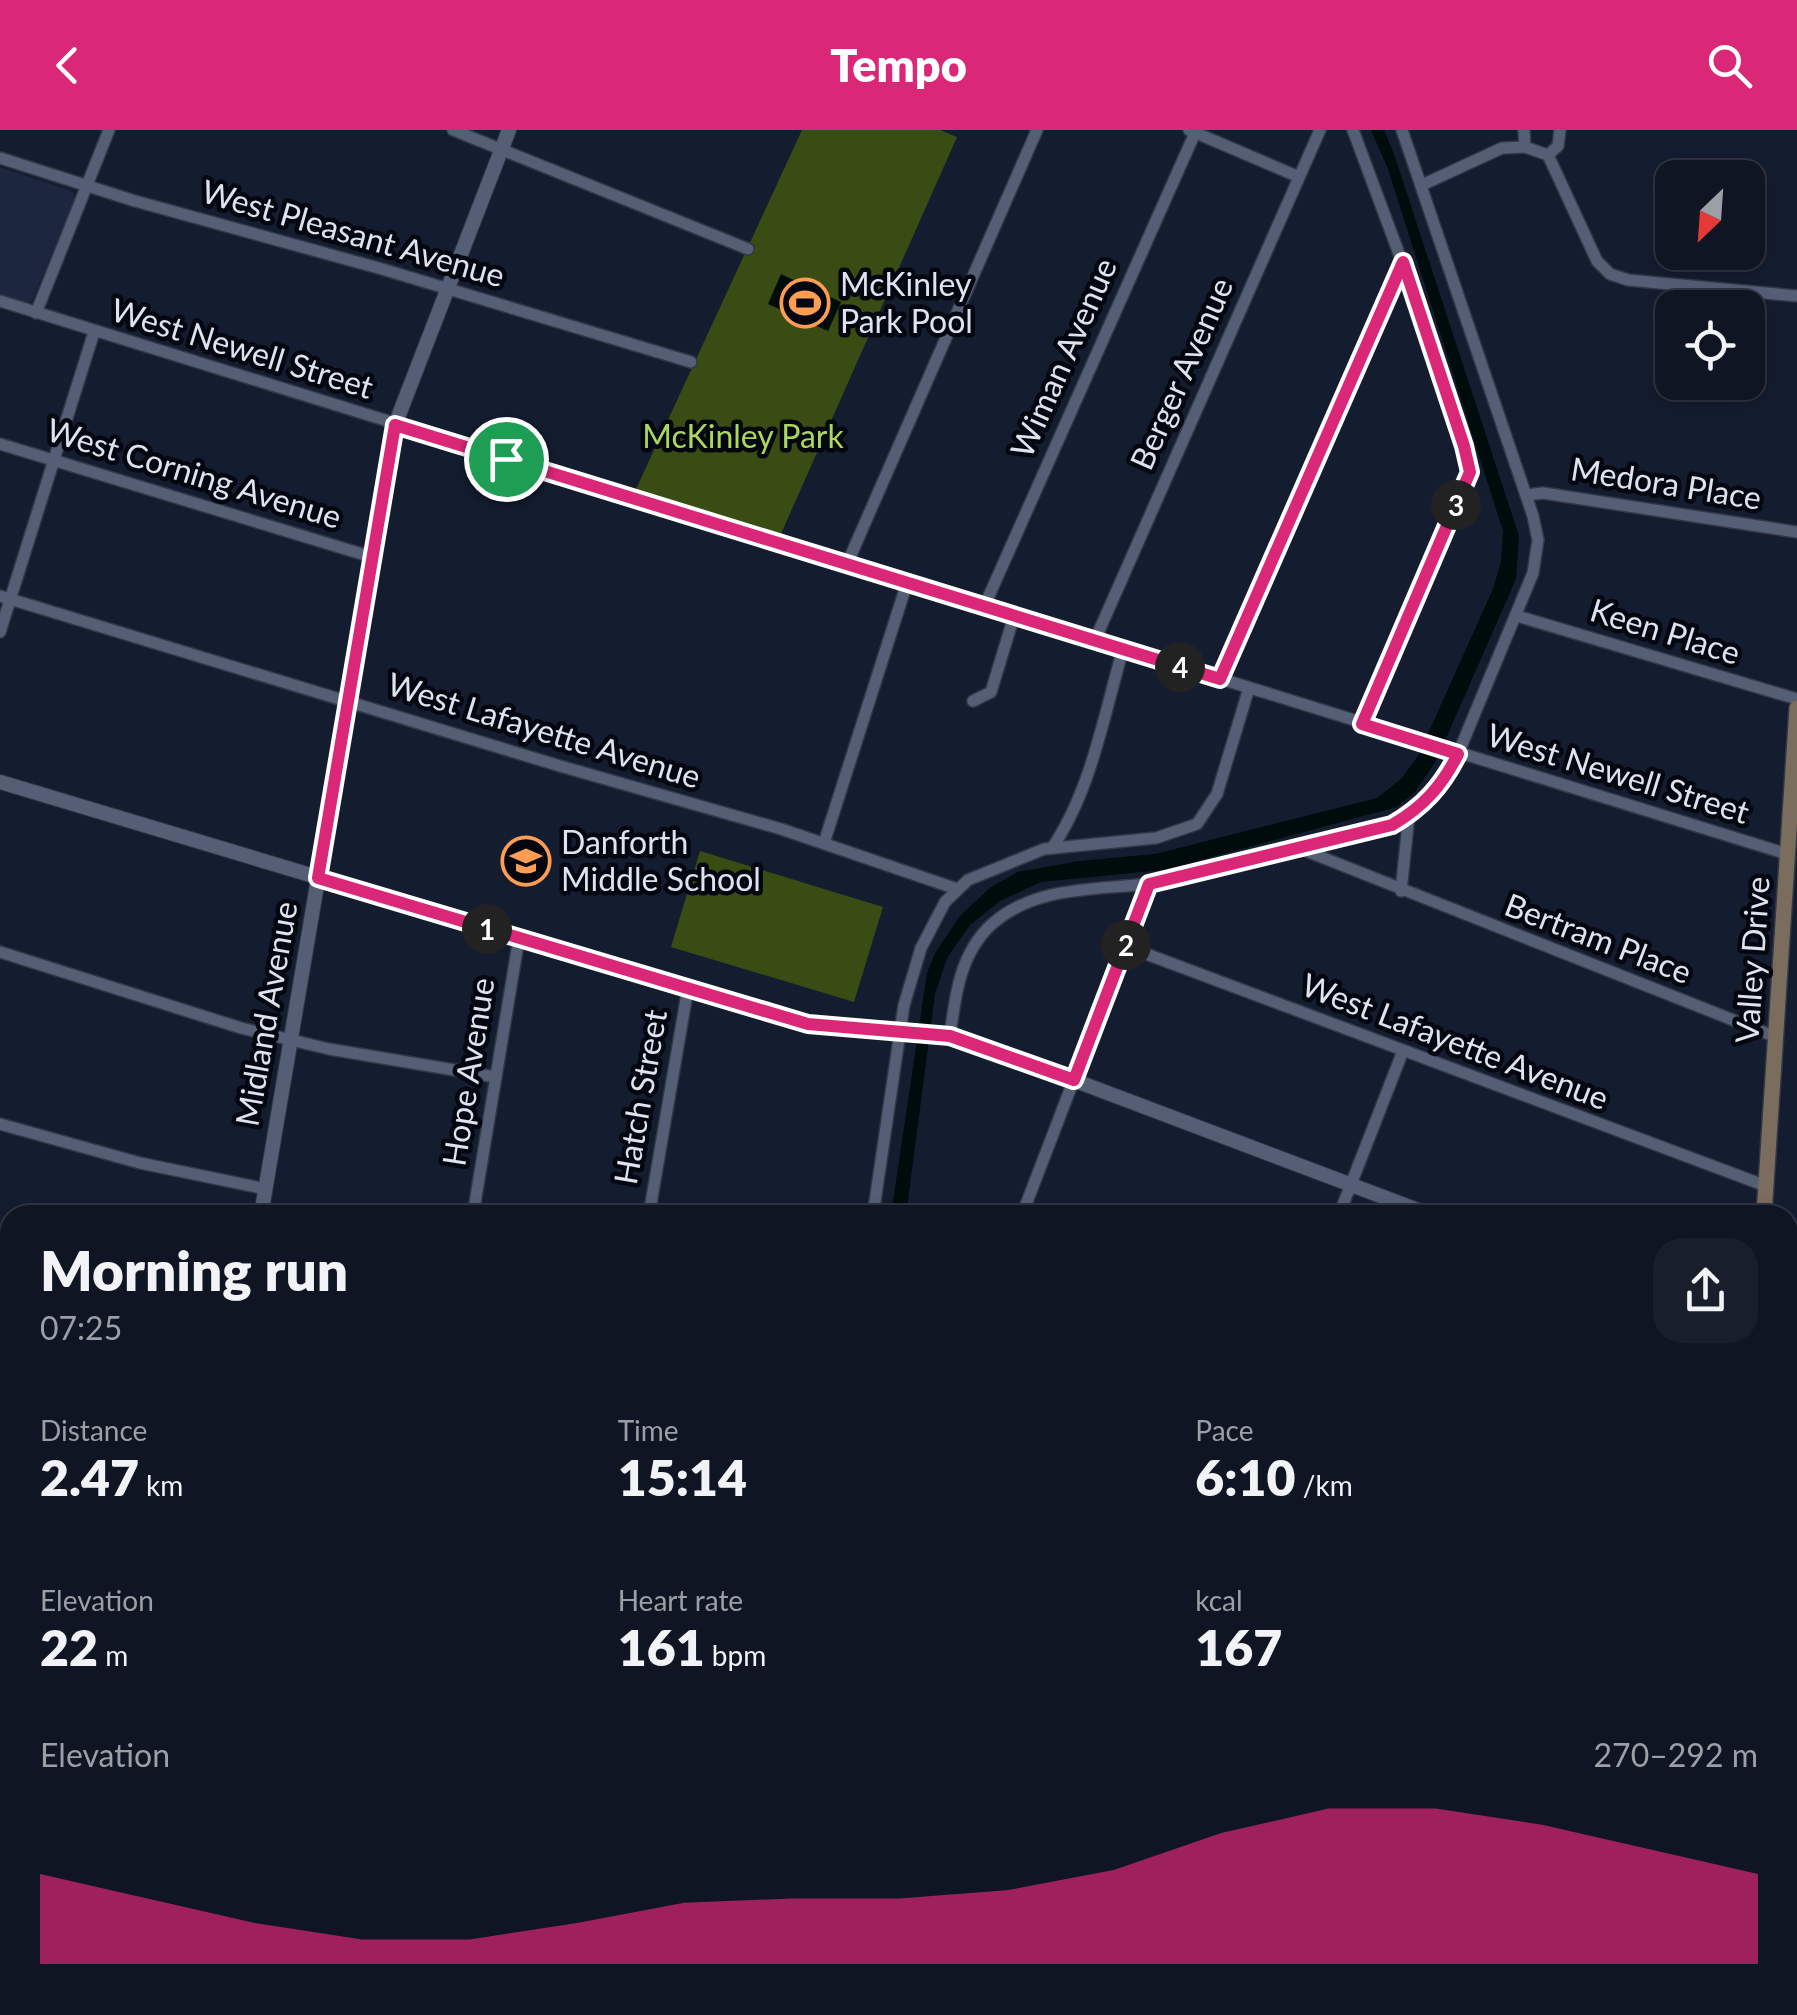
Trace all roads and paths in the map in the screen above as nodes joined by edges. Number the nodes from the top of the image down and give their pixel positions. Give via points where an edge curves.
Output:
1 (110, 130) edge
2 (453, 130) edge
3 (509, 130) edge
4 (1038, 130) edge
5 (1320, 130) edge
6 (1354, 130) edge
7 (1402, 130) edge
8 (1524, 130) edge
9 (1560, 130) edge
10 (1192, 131) edge
11 (1525, 146) junction
12 (502, 150) junction
13 (1548, 154) junction
14 (0, 158) edge
15 (1299, 177) junction
16 (1422, 185) junction
17 (86, 186) junction
18 (748, 249) dead end
19 (1403, 262) junction
20 (447, 289) junction
21 (1797, 296) edge
22 (0, 300) edge
23 (36, 313) junction
24 (94, 332) junction
25 (691, 362) dead end
26 (395, 425) junction
27 (0, 444) edge
28 (55, 461) junction
29 (1526, 495) junction
30 (1797, 532) edge
31 (372, 557) junction
32 (847, 564) junction
33 (906, 583) junction
34 (6, 598) edge
35 (984, 606) junction
36 (1014, 616) junction
37 (1517, 616) junction
38 (0, 632) edge
39 (1095, 640) junction
40 (1123, 649) junction
41 (1220, 679) junction
42 (1249, 688) junction
43 (1797, 699) edge
44 (972, 700) dead end
45 (348, 701) junction
46 (1797, 708) edge
47 (1362, 724) junction
48 (1452, 752) junction
49 (0, 782) edge
50 (1409, 815) junction
51 (824, 843) junction
52 (1052, 848) junction
53 (1300, 848) junction
54 (1787, 854) junction
55 (318, 878) junction
56 (1149, 884) junction
57 (956, 889) junction
58 (1401, 891) junction
59 (519, 938) junction
60 (1125, 946) junction
61 (0, 952) edge
62 (688, 988) junction
63 (905, 1033) junction
64 (943, 1036) junction
65 (1776, 1037) junction
66 (290, 1040) junction
67 (1402, 1051) junction
68 (496, 1077) junction
69 (1074, 1080) junction
70 (0, 1124) edge
71 (1351, 1184) junction
72 (1766, 1186) junction
73 (266, 1189) junction
74 (264, 1205) edge
75 (475, 1205) edge
76 (651, 1205) edge
77 (876, 1205) edge
78 (1027, 1205) edge
79 (1343, 1205) edge
80 (1406, 1205) edge
81 (1765, 1205) edge

1 - 17 street
2 - 12 street
3 - 12 street, Midland Avenue
4 - 32 street
5 - 15 street, Berger Avenue
6 - 19 street
7 - 16 street
8 - 11 street
9 - 13 street via 1558,146
10 - 15 street
10 - 35 street, Wiman Avenue
11 - 13 street
11 - 16 street via 1502,148
12 - 18 street
12 - 20 street, Midland Avenue
13 - 21 street via 1598,261 1619,279
14 - 17 street, West Pleasant Avenue
15 - 39 street, Berger Avenue
16 - 29 street
17 - 20 street, West Pleasant Avenue
17 - 23 street
19 - 41 street
19 - 47 street via 1470,472
20 - 25 street, West Pleasant Avenue
20 - 26 street, Midland Avenue
22 - 23 street, West Newell Street
23 - 24 street, West Newell Street
24 - 26 street, West Newell Street
24 - 28 street
26 - 31 street, Midland Avenue
26 - 32 street, West Newell Street
27 - 28 street, West Corning Avenue
28 - 31 street, West Corning Avenue
28 - 34 street
29 - 30 street, Medora Place
29 - 37 street via 1538,558
31 - 45 street, Midland Avenue
32 - 33 street, West Newell Street
33 - 35 street, West Newell Street
33 - 51 street
34 - 38 street
34 - 45 street, West Lafayette Avenue
35 - 36 street, West Newell Street
36 - 39 street, West Newell Street
36 - 44 street via 990,692
37 - 43 street, Keen Place
37 - 48 street
39 - 40 street, West Newell Street
40 - 41 street, West Newell Street
40 - 52 street via 1082,786
41 - 42 street, West Newell Street
42 - 47 street, West Newell Street
42 - 52 street via 1217,794 1197,824 1156,838
45 - 51 street, West Lafayette Avenue
45 - 55 street, Midland Avenue
46 - 54 main road, Valley Drive
47 - 48 street, West Newell Street
48 - 50 street via 1438,788
48 - 54 street, West Newell Street
49 - 55 street
50 - 53 street
50 - 58 street
51 - 57 street, West Lafayette Avenue
52 - 57 street
53 - 56 street
53 - 58 street, Bertram Place
54 - 65 main road, Valley Drive
55 - 59 street
55 - 66 street, Midland Avenue
56 - 60 street
56 - 64 street via 1050,894 996,921 972,950
57 - 63 street via 921,948
58 - 65 street, Bertram Place
59 - 62 street
59 - 68 street, Hope Avenue
60 - 67 street, West Lafayette Avenue
60 - 69 street
61 - 66 street
62 - 63 street via 808,1024
62 - 76 street, Hatch Street
63 - 64 street
63 - 77 street
64 - 69 street
65 - 72 main road, Valley Drive
66 - 68 street
66 - 73 street, Midland Avenue
67 - 71 street
67 - 72 street, West Lafayette Avenue
68 - 75 street, Hope Avenue
69 - 71 street
69 - 78 street
70 - 73 street
71 - 79 street
71 - 80 street
72 - 81 main road, Valley Drive
73 - 74 street, Midland Avenue

